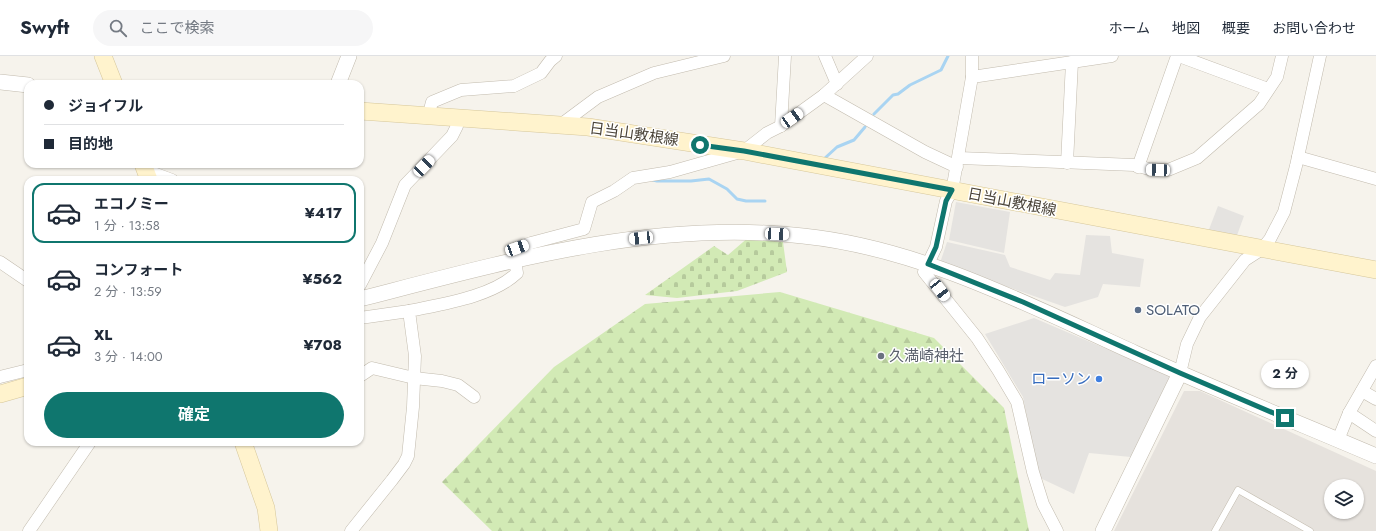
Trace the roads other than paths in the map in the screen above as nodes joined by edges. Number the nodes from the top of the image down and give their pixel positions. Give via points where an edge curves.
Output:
1 (103, 56) edge
2 (349, 56) edge
3 (556, 56) edge
4 (724, 56) edge
5 (785, 56) edge
6 (825, 56) edge
7 (867, 56) edge
8 (972, 56) edge
9 (1112, 56) edge
10 (1178, 56) edge
11 (1282, 56) edge
12 (1320, 56) edge
13 (1069, 60) edge
14 (972, 77) junction
15 (112, 80) edge
16 (340, 80) edge
17 (0, 82) edge
18 (837, 84) junction
19 (24, 85) edge
20 (1268, 89) junction
21 (824, 95) junction
22 (364, 111) edge
23 (428, 117) junction
24 (458, 119) junction
25 (559, 126) junction
26 (781, 126) junction
27 (744, 151) junction
28 (1298, 157) junction
29 (958, 162) junction
30 (1067, 163) junction
31 (1138, 166) junction
32 (146, 171) edge
33 (160, 176) edge
34 (1376, 178) edge
35 (952, 190) junction
36 (1262, 249) junction
37 (515, 260) junction
38 (0, 262) edge
39 (928, 264) junction
40 (1376, 270) edge
41 (364, 277) edge
42 (24, 278) edge
43 (364, 298) edge
44 (409, 311) junction
45 (364, 317) edge
46 (1376, 366) edge
47 (24, 371) edge
48 (364, 373) edge
49 (1180, 373) junction
50 (0, 377) edge
51 (414, 378) junction
52 (24, 387) edge
53 (1362, 391) junction
54 (0, 394) edge
55 (474, 397) dead end
56 (1376, 399) edge
57 (1349, 414) junction
58 (1376, 431) edge
59 (1338, 440) junction
60 (87, 446) edge
61 (244, 446) edge
62 (1376, 456) edge
63 (354, 530) edge
64 (29, 531) edge
65 (269, 531) edge
66 (1057, 531) edge
67 (1103, 531) edge
68 (1215, 531) edge
69 (1310, 531) edge

1 - 15 main road
2 - 16 street
3 - 23 street via 541,73 514,86 461,90 432,102
4 - 25 street via 654,73 598,97
5 - 26 street
6 - 18 street
7 - 18 street
8 - 14 street
9 - 13 street
10 - 20 street
10 - 31 street
11 - 20 street via 1277,76
12 - 28 street
13 - 14 street
13 - 30 street
14 - 29 street
17 - 19 street
18 - 21 street
20 - 31 street via 1259,104 1197,158 1168,170 1150,170
21 - 26 street
21 - 29 street via 925,152
22 - 23 main road, 日当山敷根線
23 - 24 main road, 日当山敷根線
24 - 25 main road, 日当山敷根線 via 502,120
24 - 41 street via 452,136 405,185 382,243
25 - 27 main road, 日当山敷根線
26 - 27 street via 767,132
27 - 35 main road, 日当山敷根線
27 - 37 street via 670,172 634,178 592,202 584,229 517,248
28 - 34 street
28 - 36 street via 1284,212
29 - 30 street
29 - 35 street
30 - 31 street
32 - 33 street
35 - 36 main road, 日当山敷根線
35 - 39 street via 946,201 936,247
36 - 40 main road, 日当山敷根線
36 - 49 street via 1244,260 1200,316 1187,344
37 - 39 street via 627,240 699,233 753,233 801,235 846,242
37 - 43 street
37 - 44 street via 517,273 497,286 458,301
38 - 42 street
39 - 49 street via 1023,302
39 - 66 street via 924,272 977,338 1017,402 1033,472 1043,504
44 - 45 street
44 - 51 street via 415,356
46 - 53 street
47 - 50 street
48 - 51 street via 372,368
49 - 59 street
49 - 67 street
51 - 55 street via 458,385
51 - 63 street via 408,456 401,469
52 - 54 main road
53 - 56 street
53 - 57 street
57 - 58 street
57 - 59 street
59 - 62 street
60 - 64 street
61 - 65 main road via 266,508
68 - 69 lane via 1238,490

